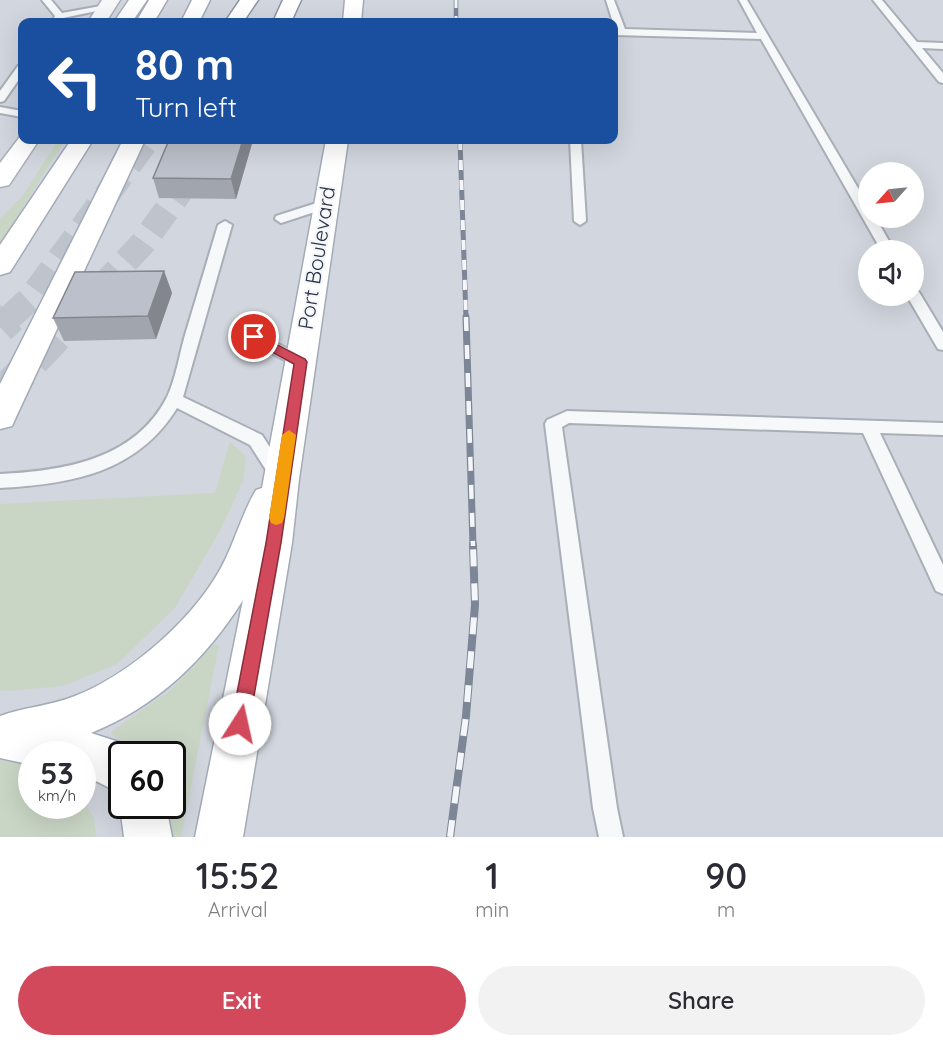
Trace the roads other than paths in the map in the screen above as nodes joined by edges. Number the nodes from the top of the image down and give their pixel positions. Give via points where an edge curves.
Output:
1 (46, 0) edge
2 (126, 0) edge
3 (138, 0) edge
4 (158, 0) edge
5 (171, 0) edge
6 (201, 0) edge
7 (249, 0) edge
8 (292, 0) edge
9 (354, 0) edge
10 (610, 0) edge
11 (742, 0) edge
12 (877, 0) edge
13 (106, 13) edge
14 (57, 18) edge
15 (66, 18) edge
16 (126, 18) edge
17 (147, 18) edge
18 (161, 18) edge
19 (192, 18) edge
20 (237, 18) edge
21 (284, 18) edge
22 (352, 18) edge
23 (614, 18) edge
24 (618, 32) edge
25 (762, 36) junction
26 (914, 45) junction
27 (943, 46) edge
28 (18, 74) edge
29 (943, 80) edge
30 (0, 99) edge
31 (0, 110) edge
32 (18, 113) edge
33 (25, 144) edge
34 (79, 144) edge
35 (132, 144) edge
36 (336, 144) edge
37 (575, 144) edge
38 (0, 180) edge
39 (326, 204) junction
40 (281, 219) dead end
41 (580, 220) dead end
42 (225, 225) dead end
43 (882, 240) edge
44 (0, 266) edge
45 (920, 306) edge
46 (254, 337) dead end
47 (943, 345) edge
48 (301, 362) junction
49 (174, 400) junction
50 (0, 417) edge
51 (868, 426) junction
52 (943, 429) edge
53 (281, 479) junction
54 (0, 481) edge
55 (943, 585) edge
56 (2, 737) edge
57 (108, 760) edge
58 (145, 819) edge
59 (148, 837) edge
60 (219, 837) edge
61 (611, 837) edge

1 - 14 lane
2 - 13 main road
3 - 16 main road
4 - 17 main road
5 - 18 main road
6 - 19 main road
7 - 20 main road
8 - 21 main road
9 - 22 main road
10 - 23 lane
11 - 25 lane
12 - 26 lane
13 - 15 lane
24 - 25 lane
25 - 43 lane
26 - 27 lane
26 - 29 lane
28 - 30 lane
31 - 32 lane
33 - 38 main road
34 - 44 main road
35 - 50 main road
36 - 39 main road, Port Boulevard
37 - 41 lane
39 - 40 lane
39 - 48 main road, Port Boulevard
42 - 49 lane
45 - 47 lane
46 - 48 lane
48 - 53 main road, Port Boulevard
49 - 53 lane via 256,440
49 - 54 lane via 150,432 111,460 66,476
51 - 52 lane
51 - 55 lane
51 - 61 lane via 567,417 553,424
53 - 56 main road via 257,519 236,578 176,654 143,682 101,707 61,723
53 - 60 main road, Port Boulevard via 273,543
56 - 57 main road
58 - 59 main road

